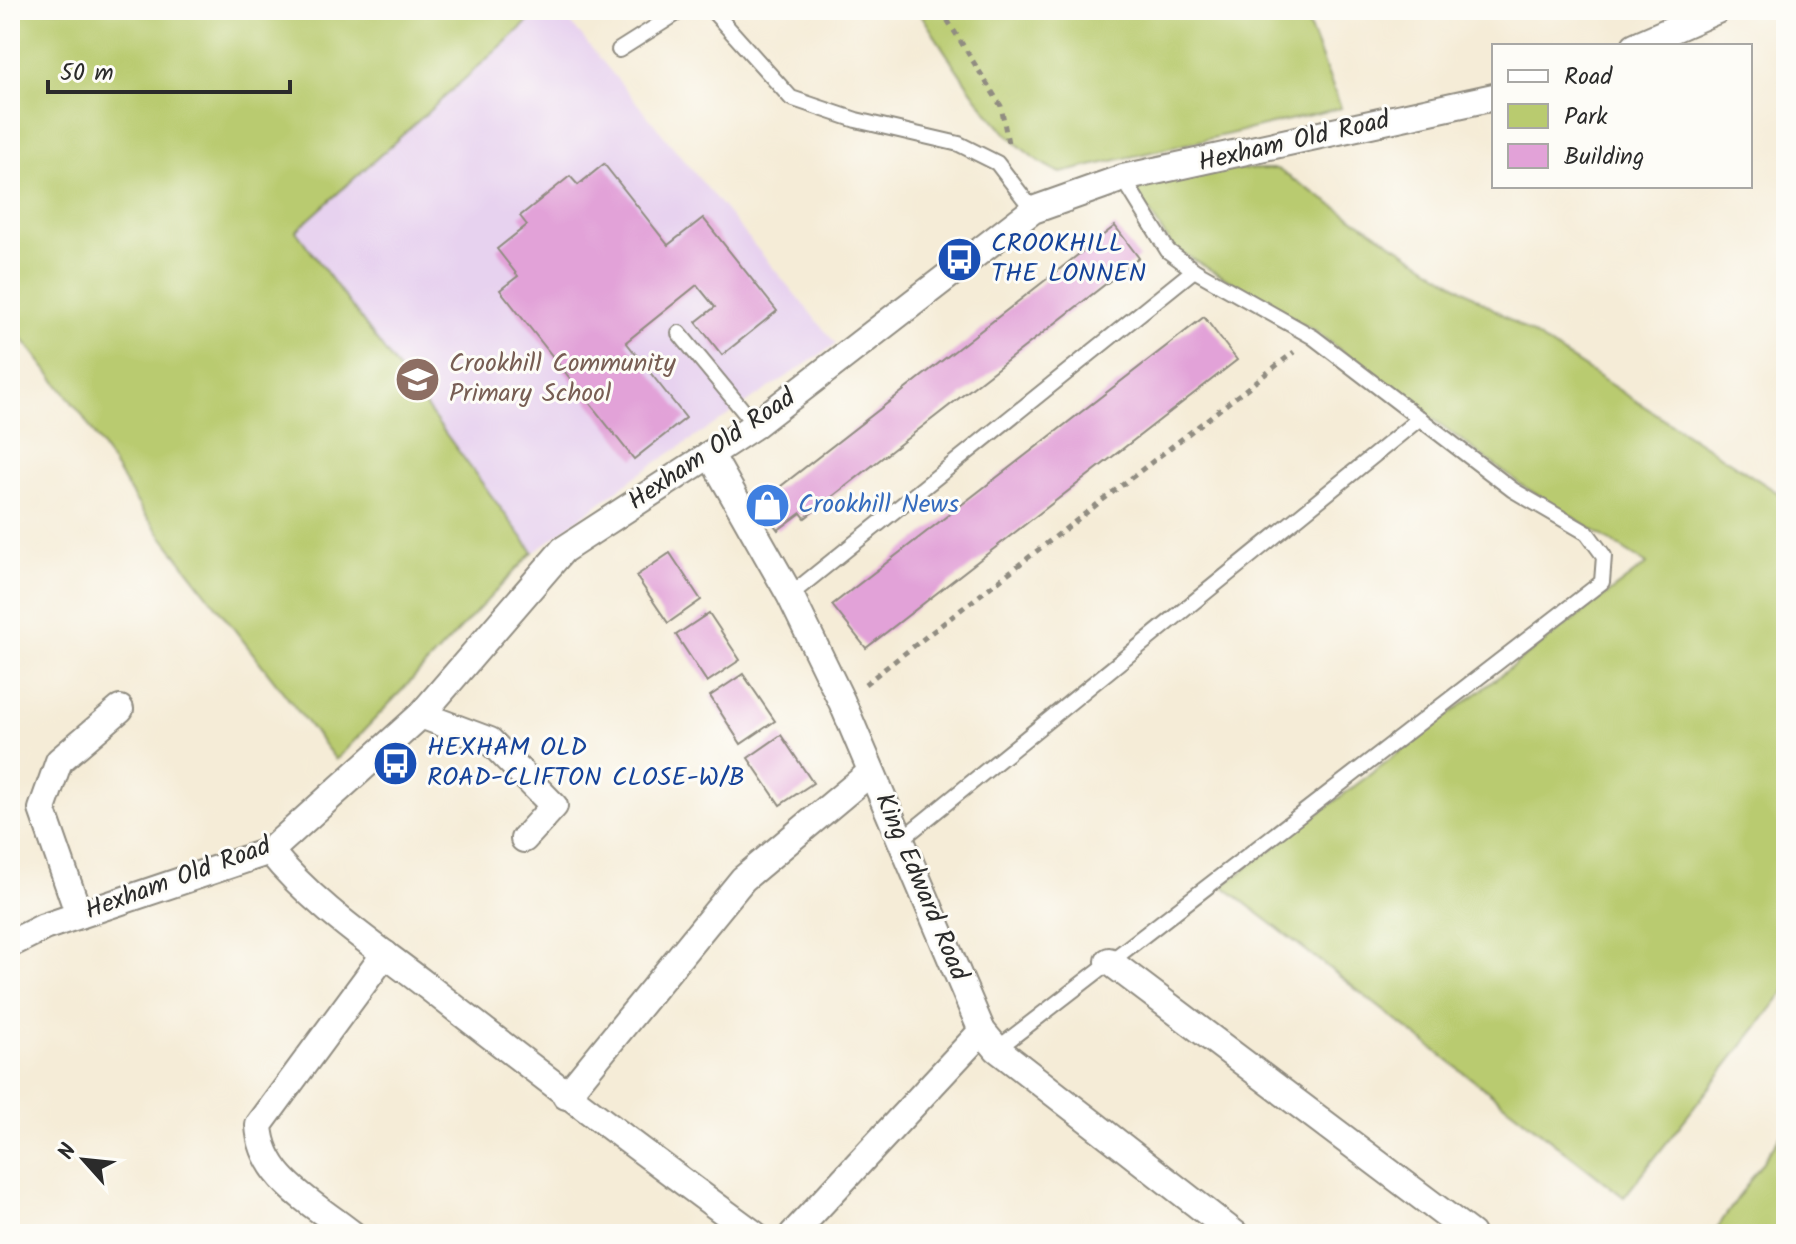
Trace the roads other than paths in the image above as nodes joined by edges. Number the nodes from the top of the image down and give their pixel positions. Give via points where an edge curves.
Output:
1 (682, 10) edge
2 (712, 10) edge
3 (1717, 10) edge
4 (1640, 44) edge
5 (619, 50) dead end
6 (1492, 97) edge
7 (1123, 178) junction
8 (1033, 210) junction
9 (1194, 270) junction
10 (679, 333) dead end
11 (1420, 418) junction
12 (755, 425) junction
13 (710, 454) junction
14 (790, 595) junction
15 (120, 709) dead end
16 (421, 715) junction
17 (871, 772) junction
18 (524, 839) dead end
19 (902, 839) junction
20 (270, 851) junction
21 (79, 915) junction
22 (10, 944) edge
23 (385, 954) junction
24 (1109, 961) junction
25 (990, 1040) junction
26 (566, 1096) junction
27 (352, 1234) edge
28 (754, 1234) edge
29 (793, 1234) edge
30 (1235, 1234) edge
31 (1471, 1234) edge

1 - 5 lane
2 - 8 lane via 791,98 856,120 959,144 997,163
3 - 4 street
6 - 7 street, Hexham Old Road
7 - 8 street, Hexham Old Road
7 - 9 lane via 1168,251
8 - 12 street, Hexham Old Road
9 - 11 lane via 1313,337
9 - 14 lane
10 - 12 lane
11 - 19 lane
11 - 24 lane via 1513,490 1587,533 1604,556 1602,582
12 - 13 street, Hexham Old Road
13 - 14 street, King Edward Road
13 - 16 street, Hexham Old Road via 563,550
14 - 17 street, King Edward Road
15 - 21 street via 59,761 42,809
16 - 18 street via 490,741 554,806
16 - 20 street, Hexham Old Road
17 - 19 street, King Edward Road
17 - 26 street via 743,879
19 - 25 street, King Edward Road
20 - 21 street, Hexham Old Road
20 - 23 street via 289,875
21 - 22 street, Hexham Old Road
23 - 26 street
23 - 27 street via 259,1125 260,1148 271,1170
24 - 25 lane
24 - 31 street
25 - 29 street
25 - 30 street, King Edward Road
26 - 28 street

